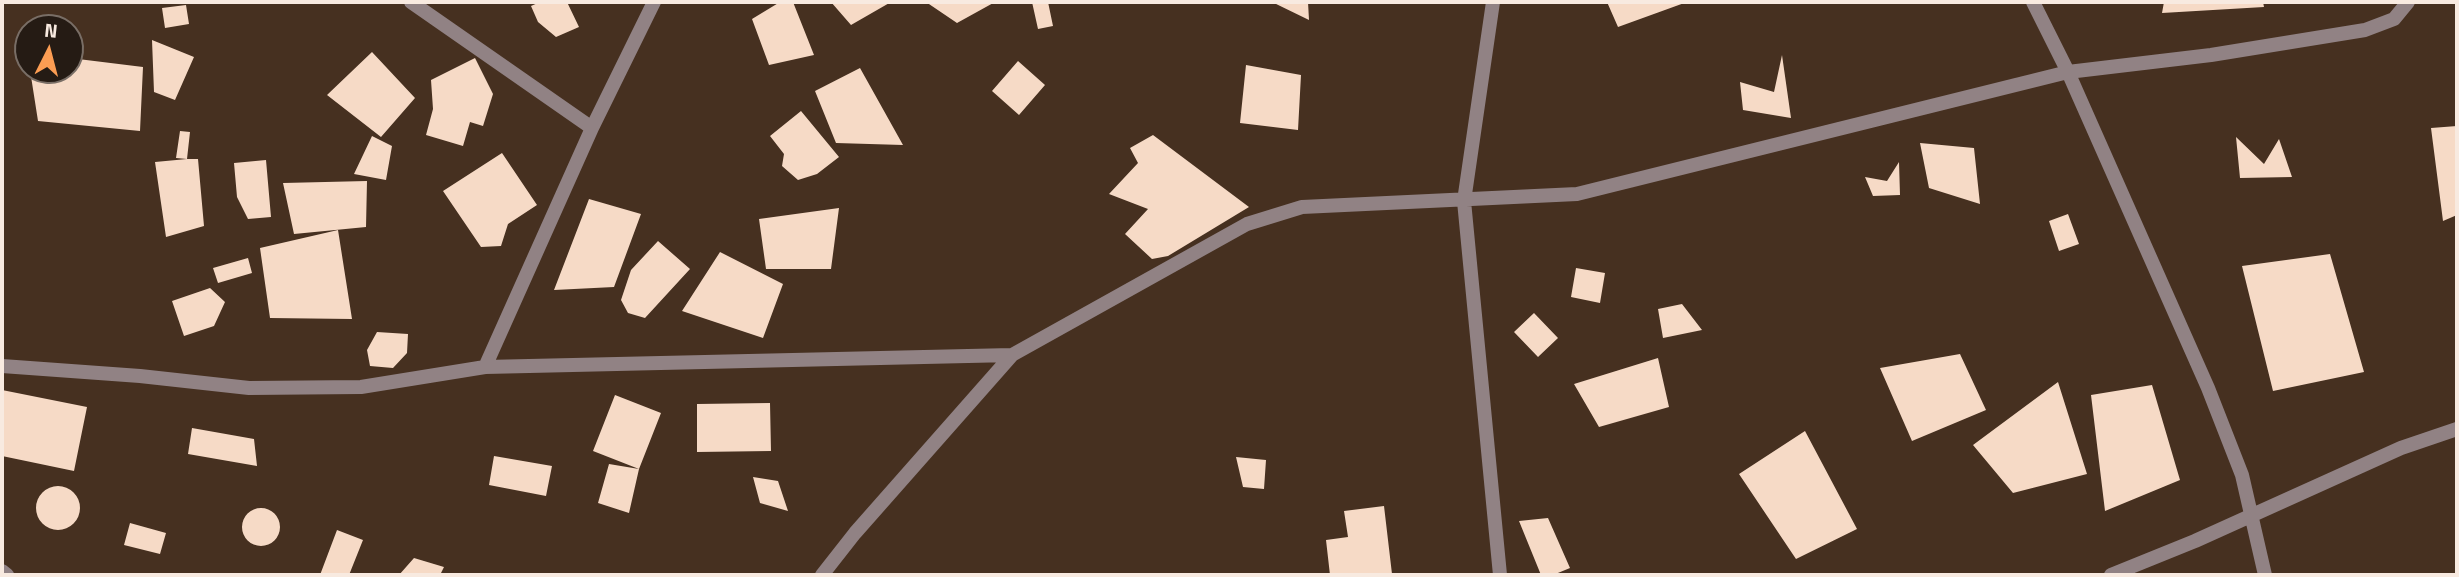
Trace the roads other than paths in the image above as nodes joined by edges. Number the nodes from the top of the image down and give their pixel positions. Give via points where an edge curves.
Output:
1 (411, 2) edge
2 (654, 2) edge
3 (1493, 2) edge
4 (2034, 2) edge
5 (2408, 2) edge
6 (2068, 72) junction
7 (592, 128) junction
8 (1464, 201) junction
9 (1012, 355) junction
10 (2, 366) edge
11 (485, 367) junction
12 (2457, 429) edge
13 (2251, 515) junction
14 (2, 571) edge
15 (7, 575) edge
16 (822, 575) edge
17 (1500, 575) edge
18 (2111, 575) edge
19 (2265, 575) edge

1 - 7 street
2 - 7 street
3 - 8 street
4 - 6 street
5 - 6 street via 2394,19 2365,30
6 - 8 street via 1577,194
6 - 13 street via 2208,388 2242,475
7 - 11 street
8 - 9 street via 1303,207 1247,224
8 - 17 street
9 - 11 street
9 - 16 street
10 - 11 street via 249,388 361,387
12 - 13 street via 2401,448
13 - 18 street
13 - 19 street
14 - 15 street

